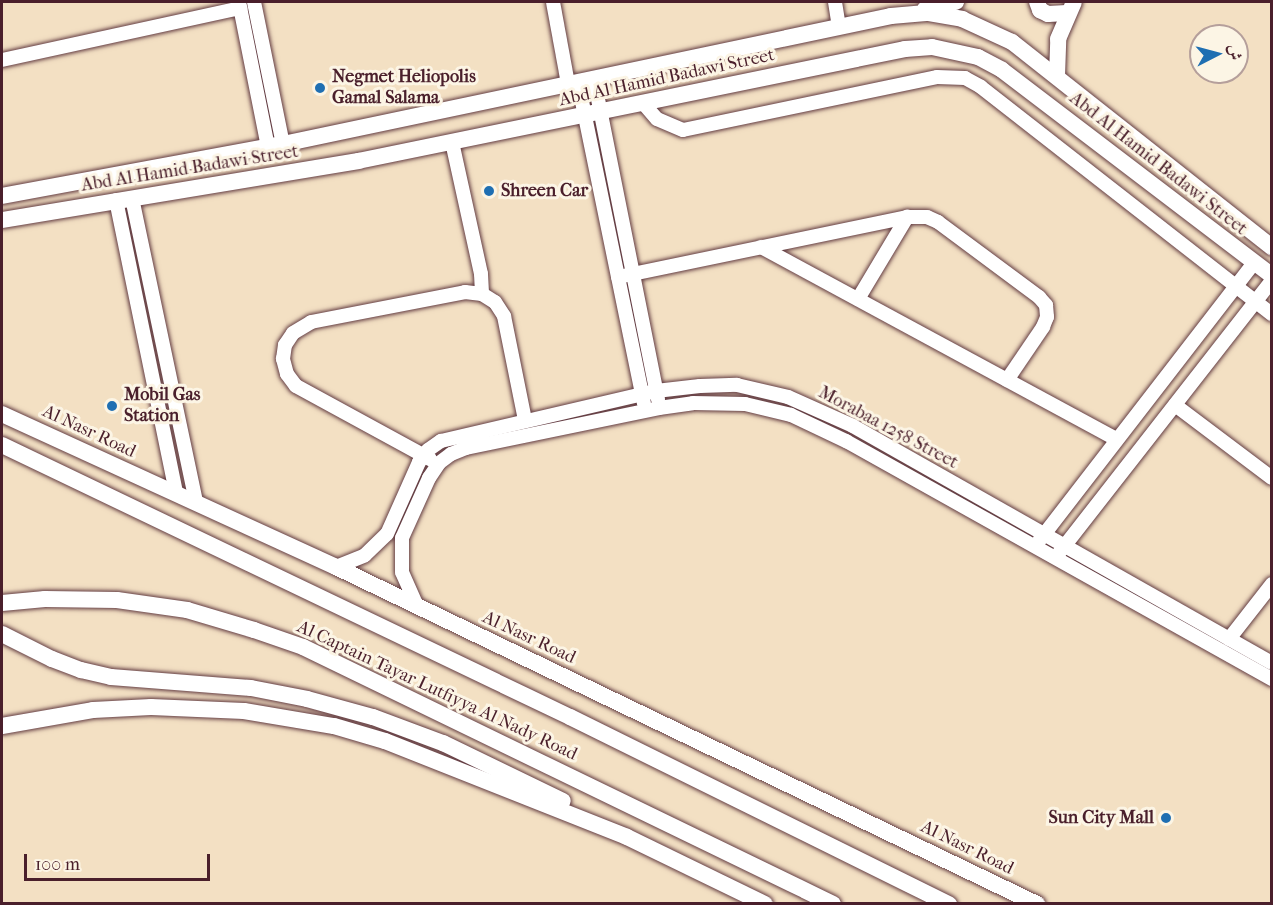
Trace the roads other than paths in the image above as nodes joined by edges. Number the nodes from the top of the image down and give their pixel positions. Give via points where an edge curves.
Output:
1 (553, 2) edge
2 (835, 2) edge
3 (956, 2) edge
4 (1037, 2) edge
5 (255, 3) edge
6 (240, 7) edge
7 (1070, 7) edge
8 (910, 13) junction
9 (839, 27) junction
10 (2, 60) edge
11 (1057, 76) junction
12 (580, 82) junction
13 (643, 103) junction
14 (592, 113) junction
15 (452, 142) junction
16 (276, 145) junction
17 (2, 196) edge
18 (124, 199) junction
19 (907, 217) junction
20 (2, 220) edge
21 (761, 247) junction
22 (1272, 248) edge
23 (1254, 263) junction
24 (633, 274) junction
25 (618, 277) junction
26 (1272, 278) edge
27 (1235, 286) junction
28 (482, 294) junction
29 (858, 299) junction
30 (1255, 302) junction
31 (1272, 314) edge
32 (1007, 380) junction
33 (649, 393) junction
34 (1175, 405) junction
35 (653, 410) junction
36 (2, 414) edge
37 (525, 420) junction
38 (854, 426) junction
39 (1116, 439) junction
40 (846, 441) junction
41 (2, 445) edge
42 (423, 456) junction
43 (439, 463) junction
44 (1272, 478) edge
45 (176, 493) junction
46 (196, 503) junction
47 (387, 534) junction
48 (402, 538) junction
49 (1040, 540) junction
50 (1060, 551) junction
51 (336, 567) junction
52 (1272, 584) edge
53 (4, 603) edge
54 (417, 606) junction
55 (2, 634) edge
56 (1229, 639) junction
57 (1264, 664) edge
58 (1272, 679) edge
59 (2, 726) edge
60 (627, 837) junction
61 (765, 903) edge
62 (833, 903) edge
63 (949, 903) edge
64 (1037, 903) edge

1 - 12 street
2 - 9 street
3 - 8 main road, Abd Al Hamid Badawi Street
4 - 7 main road via 1040,10 1048,14
5 - 6 street via 251,13
5 - 16 street
6 - 10 street
6 - 16 street
7 - 11 main road, Abd Al Hamid Badawi Street via 1058,39
8 - 9 main road, Abd Al Hamid Badawi Street
8 - 11 main road, Abd Al Hamid Badawi Street via 946,15 979,25 1012,42
9 - 12 main road, Abd Al Hamid Badawi Street
11 - 22 main road, Abd Al Hamid Badawi Street
12 - 14 street
12 - 16 main road, Abd Al Hamid Badawi Street
13 - 14 main road, Abd Al Hamid Badawi Street
13 - 23 main road, Abd Al Hamid Badawi Street via 905,49 959,51 978,57 1025,86
13 - 27 street via 657,119 682,130 937,77 965,78
14 - 15 main road, Abd Al Hamid Badawi Street
14 - 24 street
14 - 25 street
15 - 18 main road, Abd Al Hamid Badawi Street
15 - 28 street
16 - 17 main road, Abd Al Hamid Badawi Street
18 - 20 main road, Abd Al Hamid Badawi Street
18 - 45 street
18 - 46 street
19 - 21 street
19 - 29 street
19 - 32 street via 927,217 938,222 1046,305 1043,327
21 - 24 street
21 - 29 street
23 - 26 main road, Abd Al Hamid Badawi Street
23 - 27 street
24 - 25 street
24 - 33 street
25 - 33 street
26 - 30 street
27 - 30 street
27 - 39 street
28 - 37 street via 495,302 504,316
28 - 42 street via 465,292 311,322 292,333 285,345 284,367 296,386
29 - 32 street
30 - 31 street
30 - 34 street
32 - 39 street
33 - 35 street
33 - 37 street, Morabaa 1258 Street
33 - 38 street, Morabaa 1258 Street via 718,384 748,387 801,402
34 - 44 street
34 - 50 street
35 - 40 street, Morabaa 1258 Street via 712,402 760,406 791,415
35 - 43 street, Morabaa 1258 Street via 466,447
36 - 45 main road, Al Nasr Road
37 - 42 street, Morabaa 1258 Street via 449,438
38 - 40 street
38 - 49 street, Morabaa 1258 Street
39 - 49 street
40 - 49 street, Morabaa 1258 Street
41 - 63 main road
42 - 43 street
42 - 47 street
43 - 48 street, Morabaa 1258 Street
45 - 46 main road, Al Nasr Road
46 - 51 main road, Al Nasr Road
47 - 48 street via 393,542
47 - 51 street via 365,555
48 - 54 street, Morabaa 1258 Street via 402,572
49 - 50 street, Morabaa 1258 Street
50 - 56 street, Morabaa 1258 Street
50 - 57 street, Morabaa 1258 Street
51 - 54 main road, Al Nasr Road
52 - 56 street
53 - 62 main road, Al Captain Tayar Lutfiyya Al Nady Road via 74,598 136,602 187,610 303,647
54 - 64 main road, Al Nasr Road
55 - 60 main road via 52,659 111,677 251,688 373,717 443,743 541,789
56 - 57 street, Morabaa 1258 Street
57 - 58 street, Morabaa 1258 Street
59 - 60 main road via 93,710 151,707 202,708 334,726 385,741
60 - 61 main road

